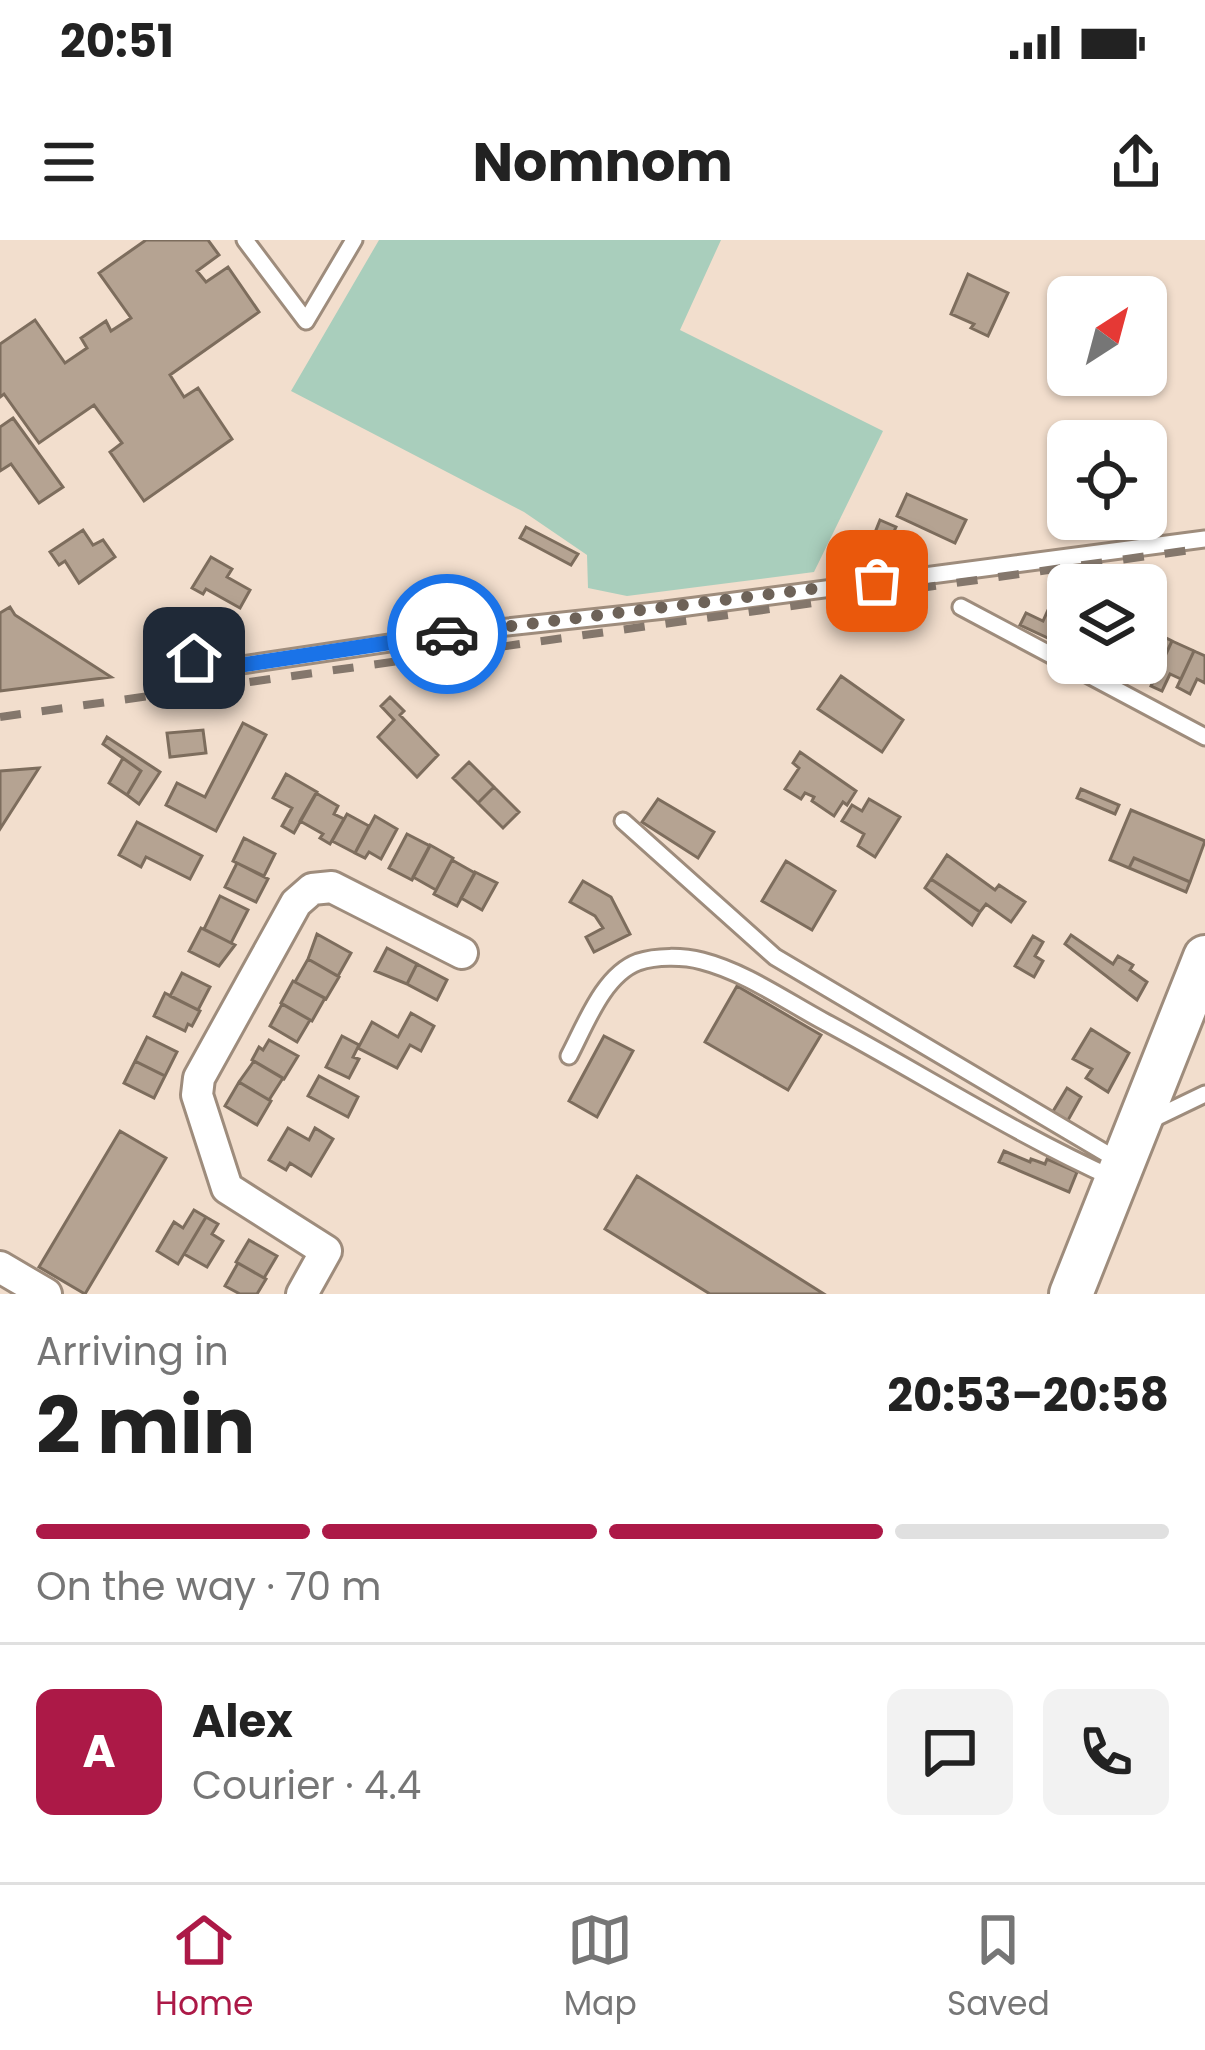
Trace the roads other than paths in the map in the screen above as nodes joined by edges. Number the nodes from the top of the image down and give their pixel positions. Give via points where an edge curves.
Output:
1 (245, 240) edge
2 (355, 240) edge
3 (1205, 539) edge
4 (961, 608) dead end
5 (194, 658) dead end
6 (1205, 737) edge
7 (623, 821) dead end
8 (462, 953) dead end
9 (1205, 956) edge
10 (569, 1056) dead end
11 (1205, 1094) edge
12 (1125, 1156) junction
13 (0, 1267) edge
14 (46, 1294) edge
15 (302, 1294) edge
16 (1071, 1294) edge

1 - 2 lane via 306,321
3 - 5 lane via 215,669
4 - 6 lane
7 - 12 lane via 775,957
8 - 15 street via 332,887 312,889 296,903 199,1078 196,1095 227,1188 326,1252
9 - 12 main road
10 - 12 lane via 604,991 635,963 701,961 1060,1154
11 - 12 lane
12 - 16 main road
13 - 14 street

